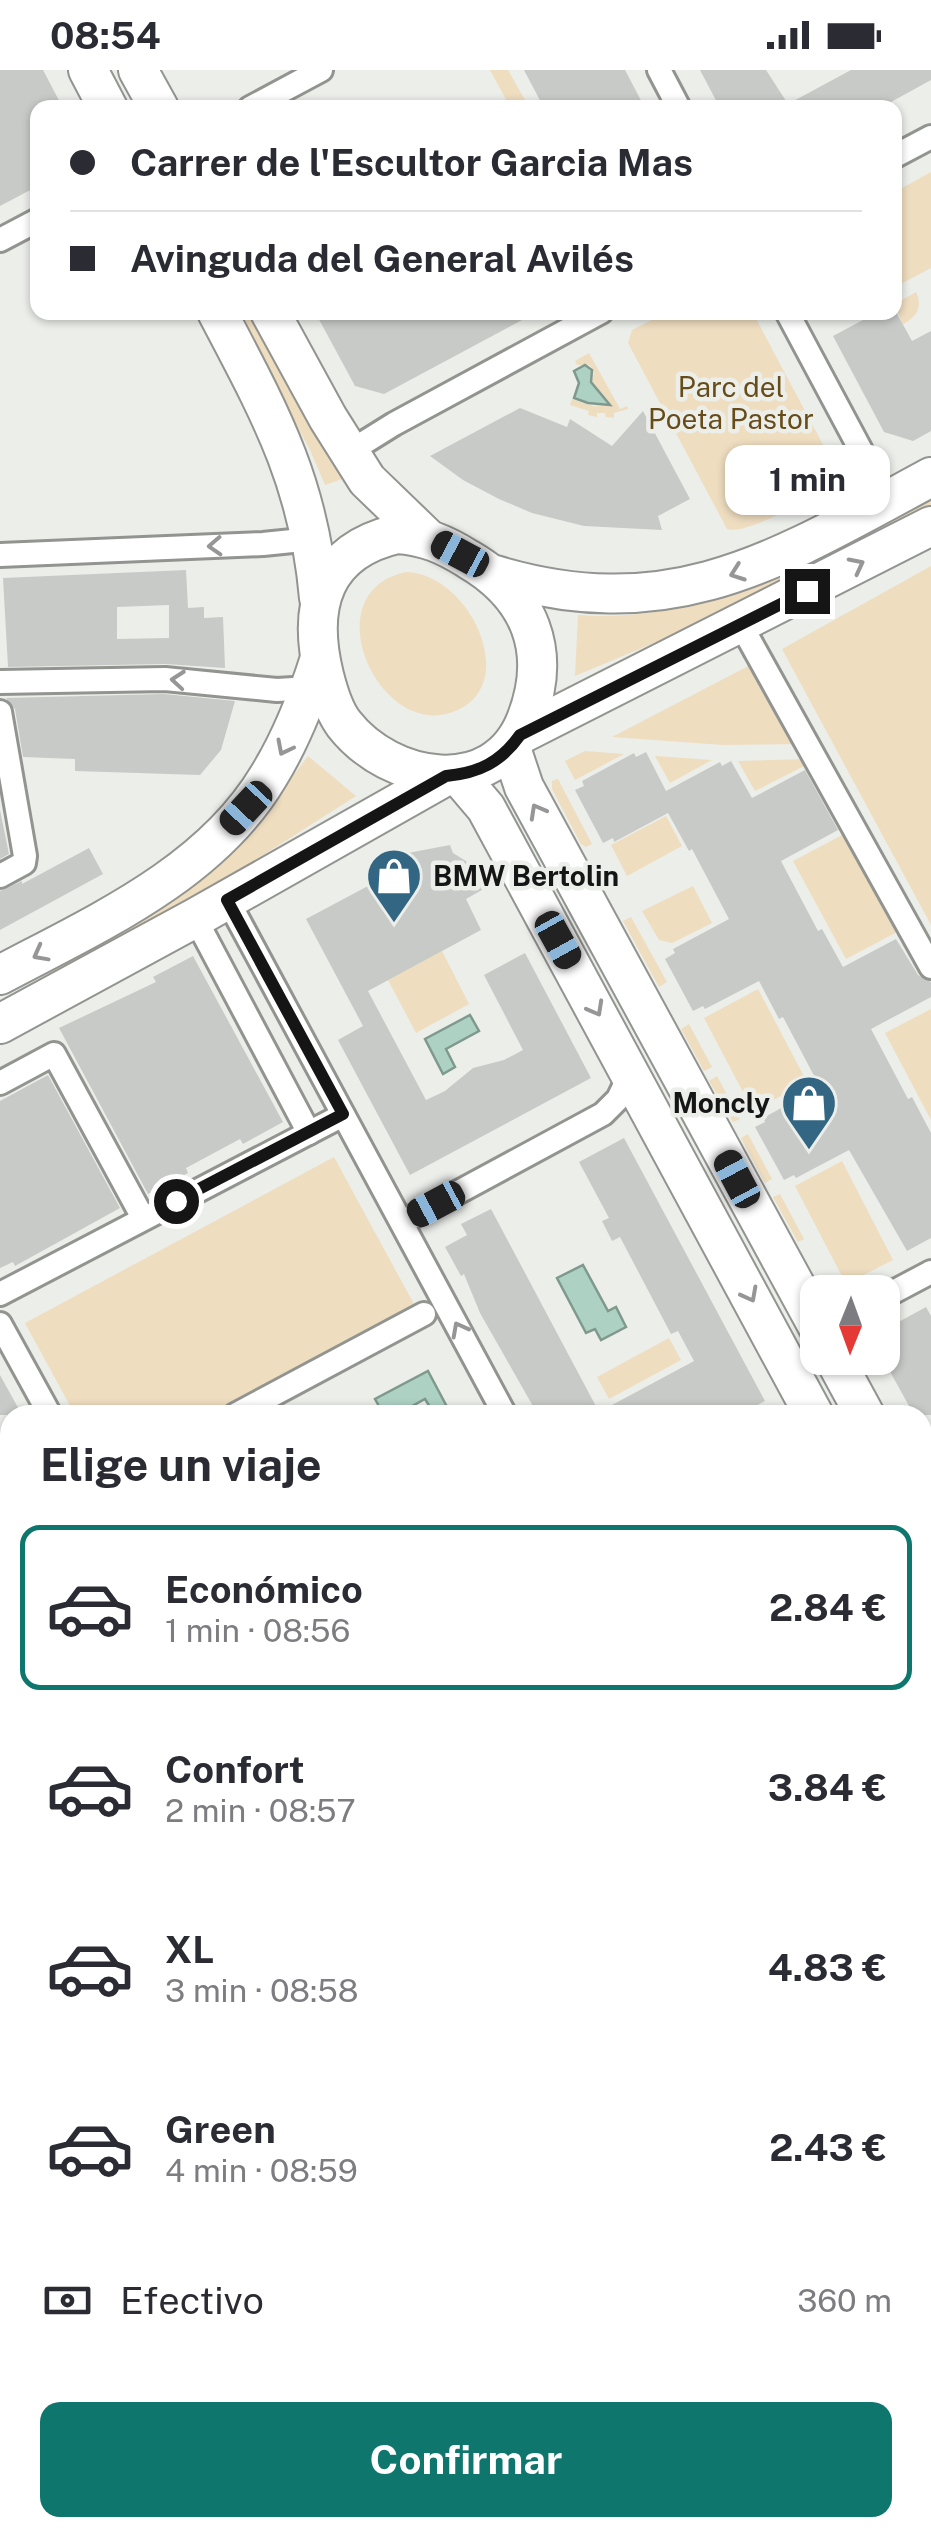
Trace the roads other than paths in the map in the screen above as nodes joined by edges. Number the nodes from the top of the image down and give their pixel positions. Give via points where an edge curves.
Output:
1 (88, 70) edge
2 (321, 70) edge
3 (660, 70) edge
4 (104, 100) edge
5 (265, 100) edge
6 (675, 100) edge
7 (931, 137) edge
8 (902, 152) edge
9 (30, 224) edge
10 (0, 240) edge
11 (221, 320) edge
12 (275, 320) edge
13 (586, 320) edge
14 (791, 320) edge
15 (350, 452) junction
16 (931, 477) edge
17 (888, 500) junction
18 (931, 526) edge
19 (425, 536) junction
20 (312, 538) junction
21 (0, 555) edge
22 (495, 574) junction
23 (320, 598) junction
24 (741, 624) junction
25 (315, 673) junction
26 (0, 682) edge
27 (0, 712) edge
28 (515, 742) junction
29 (452, 775) junction
30 (0, 876) edge
31 (211, 909) junction
32 (931, 968) edge
33 (0, 975) edge
34 (0, 1024) edge
35 (631, 1072) junction
36 (0, 1084) edge
37 (343, 1114) junction
38 (308, 1133) junction
39 (144, 1218) junction
40 (402, 1222) junction
41 (931, 1272) edge
42 (900, 1288) edge
43 (800, 1289) edge
44 (0, 1294) edge
45 (424, 1314) dead end
46 (0, 1324) edge
47 (843, 1375) edge
48 (45, 1405) edge
49 (255, 1405) edge
50 (499, 1405) edge
51 (806, 1405) edge
52 (860, 1405) edge

1 - 4 main road
2 - 5 street
3 - 6 street
7 - 8 street
9 - 10 street
11 - 20 main road via 289,456
12 - 15 main road
13 - 15 street
14 - 17 street
15 - 19 main road via 371,484
16 - 17 main road
17 -> 22 main road via 762,563 698,586 574,593
24 -> 18 main road
19 - 22 main road
19 - 23 main road via 370,540 334,572
20 -> 21 street
20 - 23 main road
22 - 28 main road via 527,616 534,639 533,701
23 - 25 main road
24 - 28 main road
24 - 32 street
25 -> 26 street via 277,690 165,679
25 - 29 main road via 337,711 372,749 404,767
25 -> 33 main road via 267,780 218,840 129,904
27 - 30 street via 24,863
28 - 29 main road via 492,764
43 -> 28 main road via 524,787
29 - 31 main road
29 -> 35 main road via 486,808
31 - 34 main road
31 - 37 street
31 - 38 street
35 - 40 street via 603,1114
35 -> 51 main road
36 - 39 street via 54,1054
37 - 38 street
37 - 40 street
38 - 39 street
39 - 44 street
50 -> 40 street
41 - 42 street
45 - 49 street
46 - 48 street
47 - 52 main road

